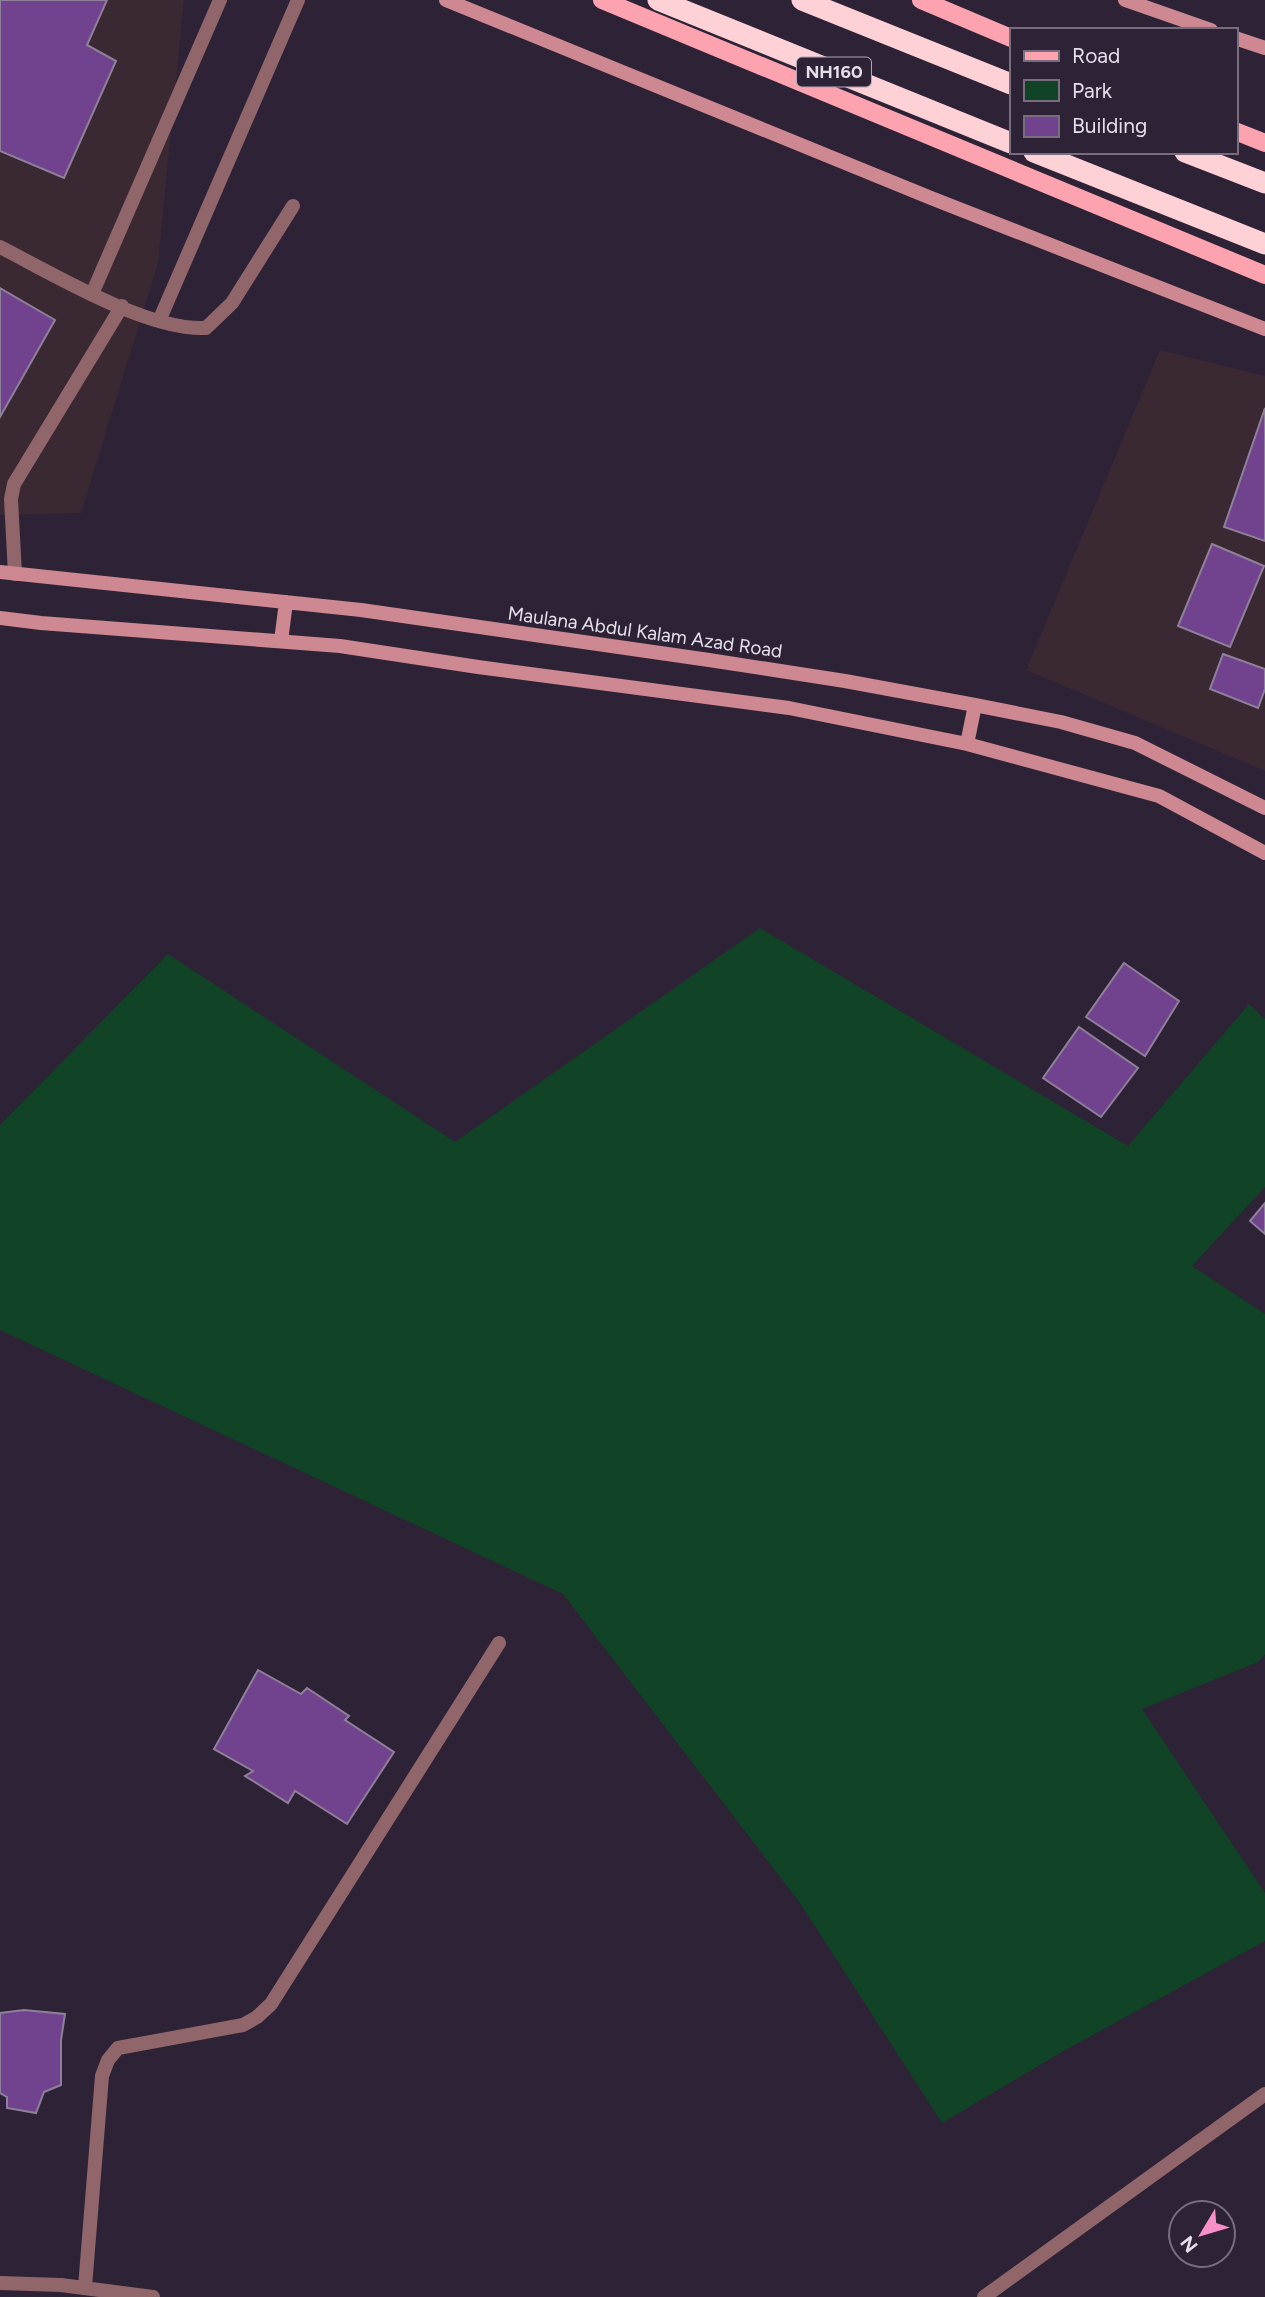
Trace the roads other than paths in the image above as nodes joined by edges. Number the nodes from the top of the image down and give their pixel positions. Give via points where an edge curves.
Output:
1 (220, 0) edge
2 (298, 0) edge
3 (446, 0) edge
4 (602, 0) edge
5 (658, 0) edge
6 (802, 0) edge
7 (921, 0) edge
8 (1125, 0) edge
9 (1205, 28) edge
10 (1010, 38) edge
11 (1237, 39) edge
12 (1265, 48) edge
13 (1010, 84) edge
14 (1237, 132) edge
15 (1010, 143) edge
16 (1265, 143) edge
17 (1039, 154) edge
18 (1190, 154) edge
19 (1265, 183) edge
20 (293, 206) dead end
21 (1265, 244) edge
22 (0, 247) edge
23 (1265, 275) edge
24 (92, 294) junction
25 (122, 306) junction
26 (159, 321) junction
27 (1265, 329) edge
28 (6, 518) edge
29 (8, 573) edge
30 (286, 602) junction
31 (0, 618) edge
32 (281, 641) junction
33 (975, 705) junction
34 (967, 744) junction
35 (1265, 808) edge
36 (1265, 853) edge
37 (499, 1643) dead end
38 (1265, 2094) edge
39 (0, 2283) edge
40 (85, 2287) junction
41 (153, 2297) edge
42 (984, 2297) edge

1 - 24 street
2 - 26 street
3 - 27 street
4 - 23 main road
5 - 15 highway, NH160
6 - 13 highway, NH160
7 - 10 main road
8 - 9 street
11 - 12 street
14 - 16 main road
17 - 21 highway
18 - 19 highway
20 - 26 street via 220,316 206,328
22 - 24 street
24 - 25 street
25 - 26 street
25 - 28 street via 21,470
28 - 29 street
29 - 30 street, Maulana Abdul Kalam Azad Road
30 - 32 street
30 - 33 street, Maulana Abdul Kalam Azad Road via 709,660
31 - 32 street
32 - 34 street via 789,708
33 - 34 street
33 - 35 street, Maulana Abdul Kalam Azad Road via 1135,743
34 - 36 street via 1159,796
37 - 40 street via 271,2004 243,2025 118,2048 108,2060 102,2076
38 - 42 street
39 - 40 street
40 - 41 street

